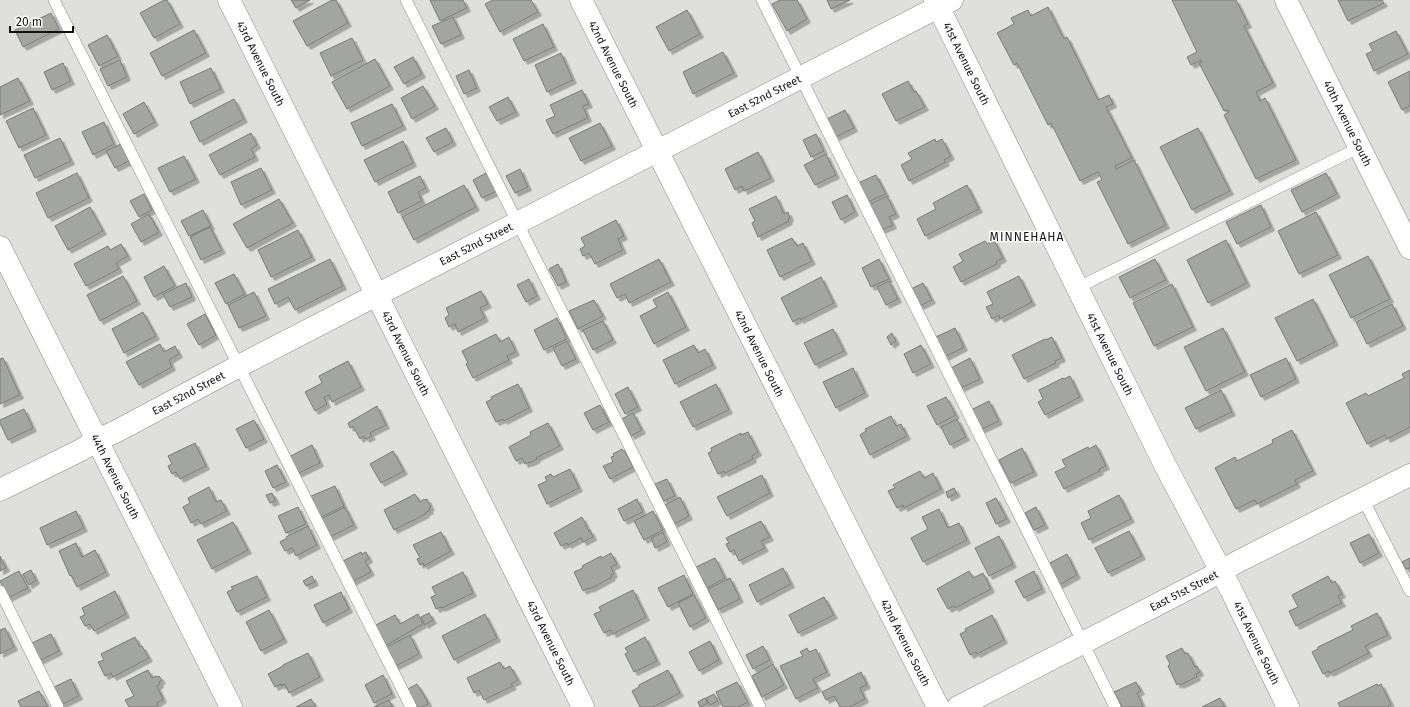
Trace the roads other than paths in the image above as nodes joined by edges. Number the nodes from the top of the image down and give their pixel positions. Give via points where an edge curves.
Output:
1 (54, 0) edge
2 (229, 0) edge
3 (406, 0) edge
4 (581, 0) edge
5 (762, 0) edge
6 (1286, 0) edge
7 (942, 2) edge
8 (801, 78) junction
9 (1360, 147) junction
10 (657, 152) junction
11 (518, 223) junction
12 (0, 247) edge
13 (1410, 248) edge
14 (1077, 288) junction
15 (377, 295) junction
16 (239, 366) junction
17 (97, 440) junction
18 (1410, 475) edge
19 (0, 490) edge
20 (1363, 499) junction
21 (1221, 571) junction
22 (0, 591) edge
23 (1410, 591) edge
24 (1083, 642) junction
25 (58, 707) edge
26 (231, 707) edge
27 (411, 707) edge
28 (583, 707) edge
29 (760, 707) edge
30 (938, 707) edge
31 (958, 707) edge
32 (1115, 707) edge
33 (1288, 707) edge

1 - 16 lane
2 - 15 street, 43rd Avenue South
3 - 11 lane
4 - 10 street, 42nd Avenue South
5 - 8 lane
6 - 9 street, 40th Avenue South
7 - 8 street, East 52nd Street
7 - 14 street, 41st Avenue South
8 - 10 street, East 52nd Street
8 - 24 lane
9 - 13 street, 40th Avenue South
9 - 14 lane
10 - 11 street, East 52nd Street
10 - 30 street, 42nd Avenue South
11 - 15 street, East 52nd Street
11 - 29 lane
12 - 17 street, 44th Avenue South
14 - 21 street, 41st Avenue South via 1164,465
15 - 16 street, East 52nd Street
15 - 28 street, 43rd Avenue South
16 - 17 street, East 52nd Street
16 - 27 lane
17 - 19 street, East 52nd Street
17 - 26 street, 44th Avenue South
18 - 20 street, East 51st Street
20 - 21 street, East 51st Street
20 - 23 lane
21 - 24 street, East 51st Street
21 - 33 street, 41st Avenue South
22 - 25 lane
24 - 31 street, East 51st Street
24 - 32 lane

